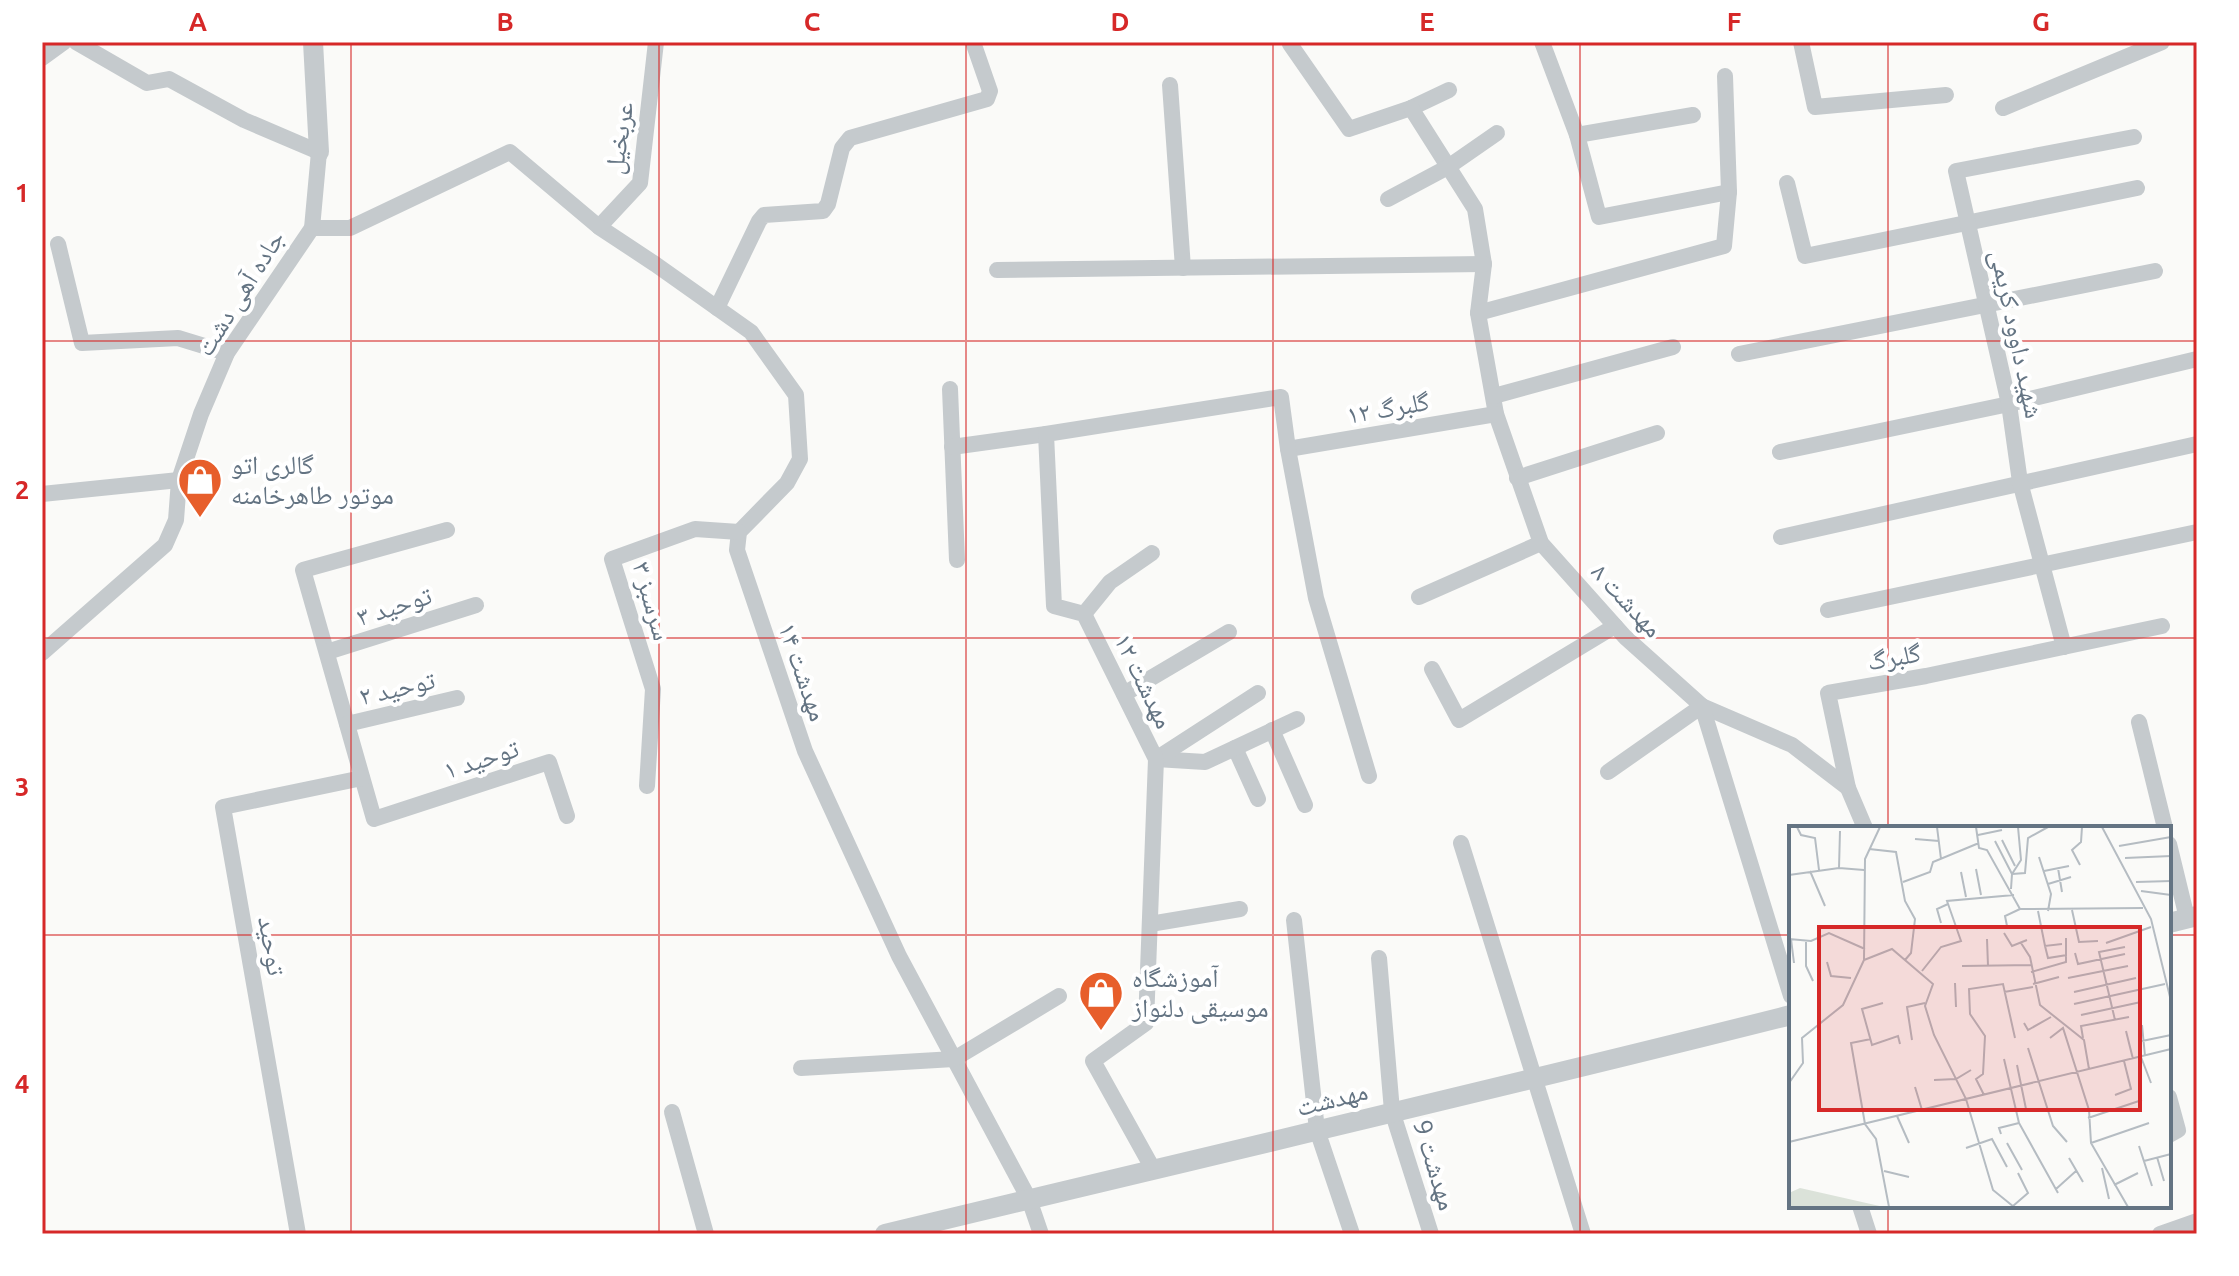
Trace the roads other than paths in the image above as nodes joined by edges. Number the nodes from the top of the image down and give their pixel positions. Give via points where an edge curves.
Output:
1 (64, 42) edge
2 (76, 42) edge
3 (313, 42) edge
4 (656, 42) edge
5 (973, 42) edge
6 (1542, 42) edge
7 (1801, 42) edge
8 (2162, 42) edge
9 (1290, 44) dead end
10 (42, 58) edge
11 (1725, 76) dead end
12 (1170, 85) dead end
13 (1449, 90) dead end
14 (1946, 95) dead end
15 (1411, 108) junction
16 (2003, 108) dead end
17 (1693, 115) dead end
18 (1497, 133) dead end
19 (1577, 135) junction
20 (2134, 137) dead end
21 (319, 152) junction
22 (1448, 167) junction
23 (1787, 183) dead end
24 (2137, 188) dead end
25 (1729, 192) junction
26 (1388, 199) dead end
27 (1968, 222) junction
28 (599, 227) junction
29 (312, 228) junction
30 (58, 244) dead end
31 (1484, 264) junction
32 (1183, 268) junction
33 (997, 270) dead end
34 (2155, 271) dead end
35 (1987, 302) junction
36 (717, 308) junction
37 (1478, 313) junction
38 (1673, 347) dead end
39 (227, 353) junction
40 (1739, 354) dead end
41 (2197, 359) edge
42 (950, 389) dead end
43 (1494, 396) junction
44 (2009, 404) junction
45 (1496, 414) junction
46 (1657, 433) dead end
47 (1046, 434) junction
48 (2197, 444) edge
49 (952, 447) junction
50 (1288, 449) junction
51 (1780, 452) dead end
52 (1517, 478) junction
53 (179, 480) junction
54 (2020, 482) junction
55 (42, 494) edge
56 (447, 530) dead end
57 (739, 532) junction
58 (2197, 532) edge
59 (1781, 537) dead end
60 (1541, 543) junction
61 (1152, 553) dead end
62 (957, 560) dead end
63 (2041, 565) junction
64 (1419, 597) dead end
65 (476, 605) dead end
66 (1828, 610) dead end
67 (1084, 614) junction
68 (1615, 626) junction
69 (2162, 626) dead end
70 (1229, 632) dead end
71 (2064, 647) junction
72 (327, 652) junction
73 (42, 653) edge
74 (1432, 669) dead end
75 (1258, 693) dead end
76 (1124, 694) junction
77 (457, 698) dead end
78 (1702, 706) junction
79 (1297, 719) dead end
80 (2139, 722) dead end
81 (347, 724) junction
82 (1272, 730) junction
83 (1235, 748) junction
84 (1156, 759) junction
85 (1608, 772) dead end
86 (1369, 776) dead end
87 (362, 778) junction
88 (647, 786) dead end
89 (1848, 788) junction
90 (1258, 799) dead end
91 (1305, 805) dead end
92 (567, 816) dead end
93 (1864, 826) edge
94 (2165, 826) edge
95 (1461, 843) dead end
96 (2171, 854) edge
97 (1240, 909) dead end
98 (2184, 919) edge
99 (1294, 920) dead end
100 (1150, 924) junction
101 (1379, 958) dead end
102 (1789, 989) edge
103 (1059, 996) dead end
104 (1789, 1016) edge
105 (954, 1059) junction
106 (801, 1068) dead end
107 (1533, 1080) junction
108 (2171, 1104) edge
109 (1392, 1111) junction
110 (672, 1112) dead end
111 (1317, 1130) junction
112 (2171, 1134) edge
113 (1153, 1169) junction
114 (1029, 1199) junction
115 (1861, 1208) edge
116 (2197, 1221) edge
117 (298, 1234) edge
118 (706, 1234) edge
119 (885, 1234) edge
120 (1041, 1234) edge
121 (1352, 1234) edge
122 (1431, 1234) edge
123 (1583, 1234) edge
124 (1869, 1234) edge
125 (2160, 1234) edge

1 - 10 street
2 - 21 street via 147,83 169,79 244,120
3 - 21 street, جاده آهی دشت
4 - 28 street, عربخیل via 640,183
5 - 36 street via 990,91 987,99 850,138 842,148 823,211 764,215
6 - 19 street
7 - 14 street via 1815,107
8 - 16 street
9 - 15 street via 1349,129
11 - 25 street
12 - 32 street
13 - 15 street
15 - 22 street, مهدشت ۸
17 - 19 street
18 - 22 street
19 - 25 street via 1599,217
20 - 27 street, شهید داوود کریمی via 1956,171
21 - 29 street, جاده آهی دشت
22 - 26 street
22 - 31 street, مهدشت ۸ via 1475,209
23 - 27 street via 1805,256
24 - 27 street
25 - 37 street via 1724,246
27 - 35 street, شهید داوود کریمی
28 - 29 street via 510,152 350,228
28 - 36 street
29 - 39 street, جاده آهی دشت
30 - 39 street via 82,343 178,338
31 - 32 street
31 - 37 street, مهدشت ۸
32 - 33 street
34 - 35 street
35 - 40 street
35 - 44 street, شهید داوود کریمی
36 - 57 street via 751,332 796,395 800,459 787,483
37 - 43 street, مهدشت ۸
38 - 43 street
39 - 53 street, جاده آهی دشت
41 - 44 street
42 - 49 street
43 - 45 street, مهدشت ۸
44 - 51 street
44 - 54 street, شهید داوود کریمی
45 - 50 street, گلبرگ ١٢
45 - 52 street, مهدشت ۸
46 - 52 street
47 - 49 street
47 - 50 street via 1281,397
47 - 67 street, مهدشت ۱۲ via 1054,606
48 - 54 street
49 - 62 street
50 - 86 street via 1316,598
52 - 60 street, مهدشت ۸
53 - 55 street
53 - 73 street, جاده آهی دشت via 176,520 165,545
54 - 59 street
54 - 63 street, شهید داوود کریمی
56 - 72 street via 303,570
57 - 88 street, سرسبز ۳ via 695,529 612,559 653,689
57 - 105 street, مهدشت ۱۴ via 737,550 805,751 899,956
58 - 63 street
60 - 64 street
60 - 68 street, مهدشت ۸
61 - 67 street via 1110,582
63 - 66 street
63 - 71 street, شهید داوود کریمی
65 - 72 street, توحید ۳
67 - 76 street, مهدشت ۱۲
68 - 74 street via 1459,720
68 - 78 street, مهدشت ۸
69 - 71 street
70 - 76 street
71 - 89 street, گلبرگ via 1828,693
72 - 81 street
75 - 84 street
76 - 84 street, مهدشت ۱۲
77 - 81 street, توحید ۲
78 - 85 street
78 - 89 street, مهدشت ۸ via 1792,745
78 - 102 street
79 - 82 street
80 - 94 street
81 - 87 street
82 - 83 street
82 - 91 street
83 - 84 street via 1205,762
83 - 90 street
84 - 100 street, مهدشت ۱۲
87 - 92 street, توحید ۱ via 374,819 549,762
87 - 117 street, توحید via 223,807
89 - 93 street, مهدشت ۸
95 - 107 street
96 - 98 street
97 - 100 street
99 - 111 street
100 - 113 street, مهدشت ۱۲ via 1146,1023 1093,1061
101 - 109 street, مهدشت 9
103 - 105 street
104 - 107 street, مهدشت
105 - 106 street
105 - 114 street, مهدشت ۱۴
107 - 109 street, مهدشت
107 - 123 street
108 - 112 street via 2178,1130
109 - 111 street, مهدشت
109 - 122 street, مهدشت 9
110 - 118 street
111 - 113 street, مهدشت
111 - 121 street
113 - 114 street, مهدشت
114 - 119 street, مهدشت
114 - 120 street, مهدشت ۱۴
115 - 124 street
116 - 125 street

